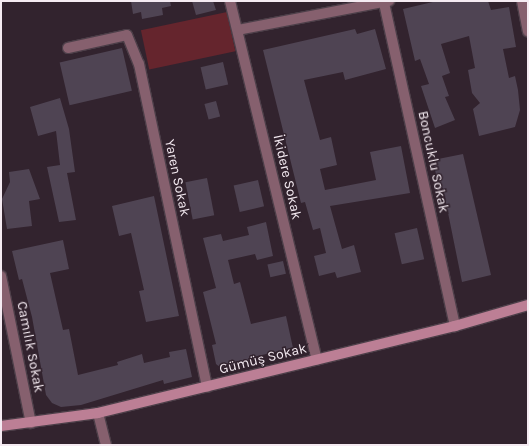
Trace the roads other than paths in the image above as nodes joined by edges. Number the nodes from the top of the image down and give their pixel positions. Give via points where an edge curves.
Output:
1 (230, 1) edge
2 (522, 1) edge
3 (387, 2) edge
4 (238, 30) junction
5 (528, 31) edge
6 (68, 48) dead end
7 (1, 276) edge
8 (528, 305) edge
9 (455, 326) junction
10 (317, 360) junction
11 (207, 387) junction
12 (98, 413) junction
13 (31, 424) junction
14 (1, 426) edge
15 (106, 445) edge

1 - 4 street, İkidere Sokak
2 - 5 street
3 - 4 street
3 - 9 street, Boncuklu Sokak
4 - 10 street, İkidere Sokak
6 - 11 street, Yaren Sokak via 127,35 139,64
7 - 13 street, Camılık Sokak
8 - 9 street, Gümüş Sokak
9 - 10 street, Gümüş Sokak
10 - 11 street, Gümüş Sokak
11 - 12 street, Gümüş Sokak
12 - 13 street, Gümüş Sokak
12 - 15 street
13 - 14 street, Gümüş Sokak

